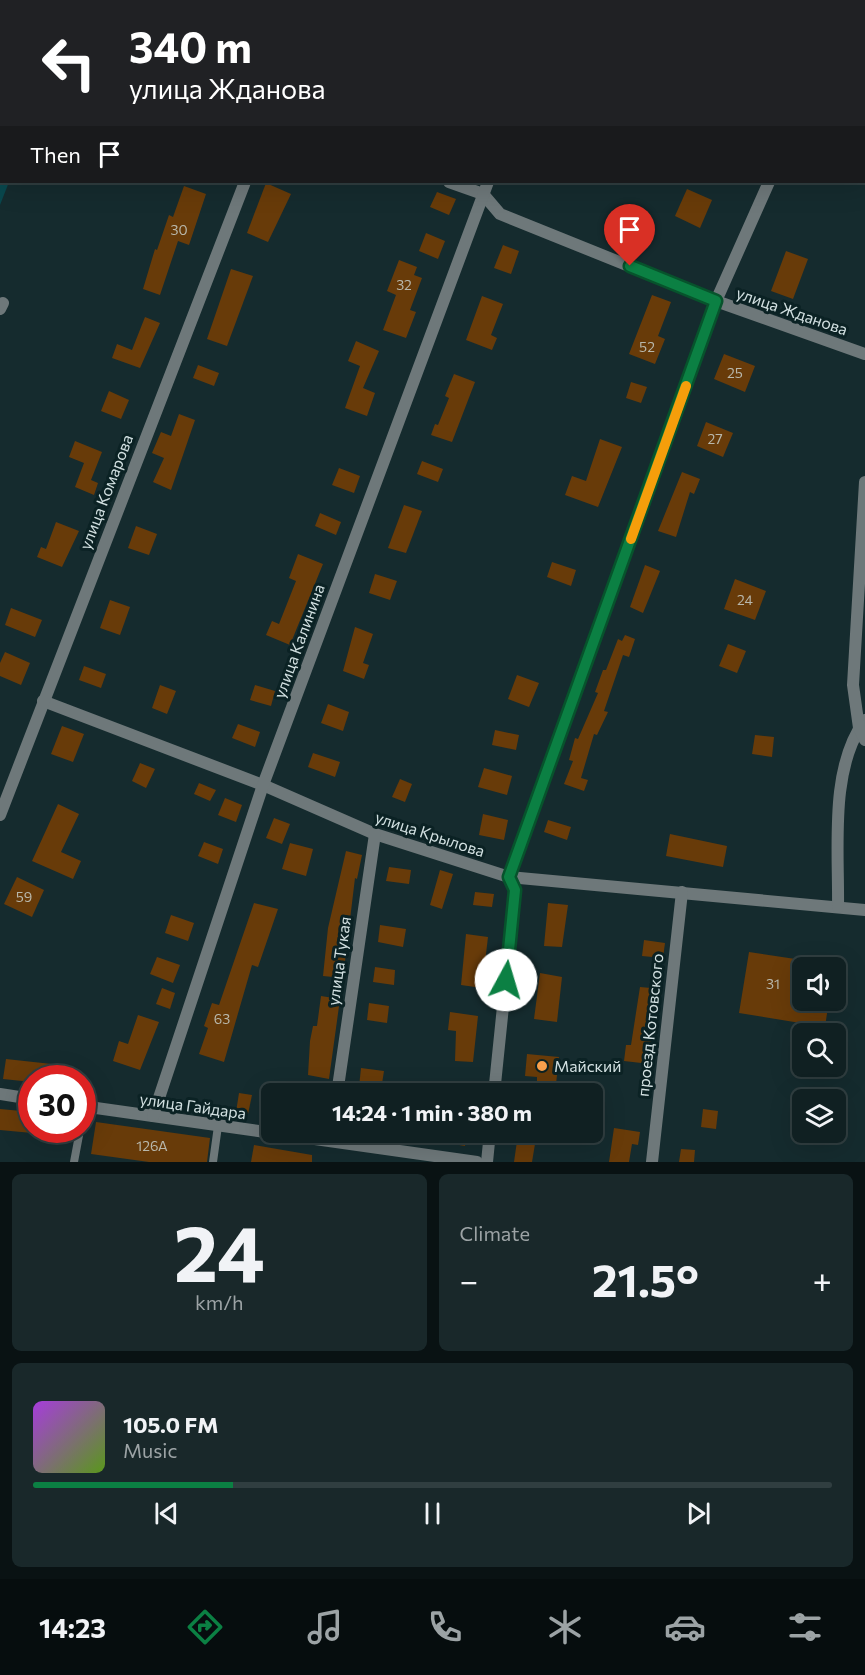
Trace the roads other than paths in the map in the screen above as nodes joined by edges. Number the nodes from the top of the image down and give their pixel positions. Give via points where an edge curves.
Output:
1 (245, 183) edge
2 (452, 183) edge
3 (488, 183) edge
4 (769, 183) edge
5 (483, 194) junction
6 (716, 301) junction
7 (865, 354) edge
8 (865, 482) edge
9 (865, 488) edge
10 (43, 701) junction
11 (862, 724) edge
12 (865, 740) edge
13 (263, 785) junction
14 (0, 815) edge
15 (375, 834) junction
16 (509, 877) junction
17 (682, 892) junction
18 (838, 907) junction
19 (865, 910) edge
20 (339, 1083) edge
21 (495, 1083) edge
22 (0, 1094) edge
23 (18, 1097) edge
24 (96, 1110) edge
25 (153, 1116) junction
26 (218, 1126) junction
27 (261, 1131) edge
28 (78, 1143) edge
29 (361, 1143) edge
30 (489, 1143) edge
31 (74, 1162) edge
32 (213, 1162) edge
33 (477, 1162) edge
34 (487, 1162) edge
35 (651, 1162) edge

1 - 10 street, улица Комарова
2 - 5 street, улица Жданова
3 - 5 street, улица Калинина
4 - 6 street
5 - 6 street, улица Жданова via 500,214
5 - 13 street, улица Калинина
6 - 7 street, улица Жданова
6 - 16 street
8 - 9 street
9 - 11 street via 853,685
10 - 13 street, улица Крылова
10 - 14 street, улица Комарова
11 - 12 street
11 - 18 street via 841,776
13 - 15 street, улица Крылова
13 - 25 street, улица Калинина
15 - 16 street, улица Крылова
15 - 20 street, улица Тукая
16 - 17 street, улица Крылова
16 - 21 street via 515,890
17 - 18 street, улица Крылова
17 - 35 street, проезд Котовского
18 - 19 street, улица Крылова
22 - 23 street
24 - 25 street, улица Гайдара
25 - 26 street, улица Гайдара
26 - 27 street, улица Гайдара
26 - 32 lane
28 - 31 lane
29 - 33 street, улица Гайдара
30 - 34 street

